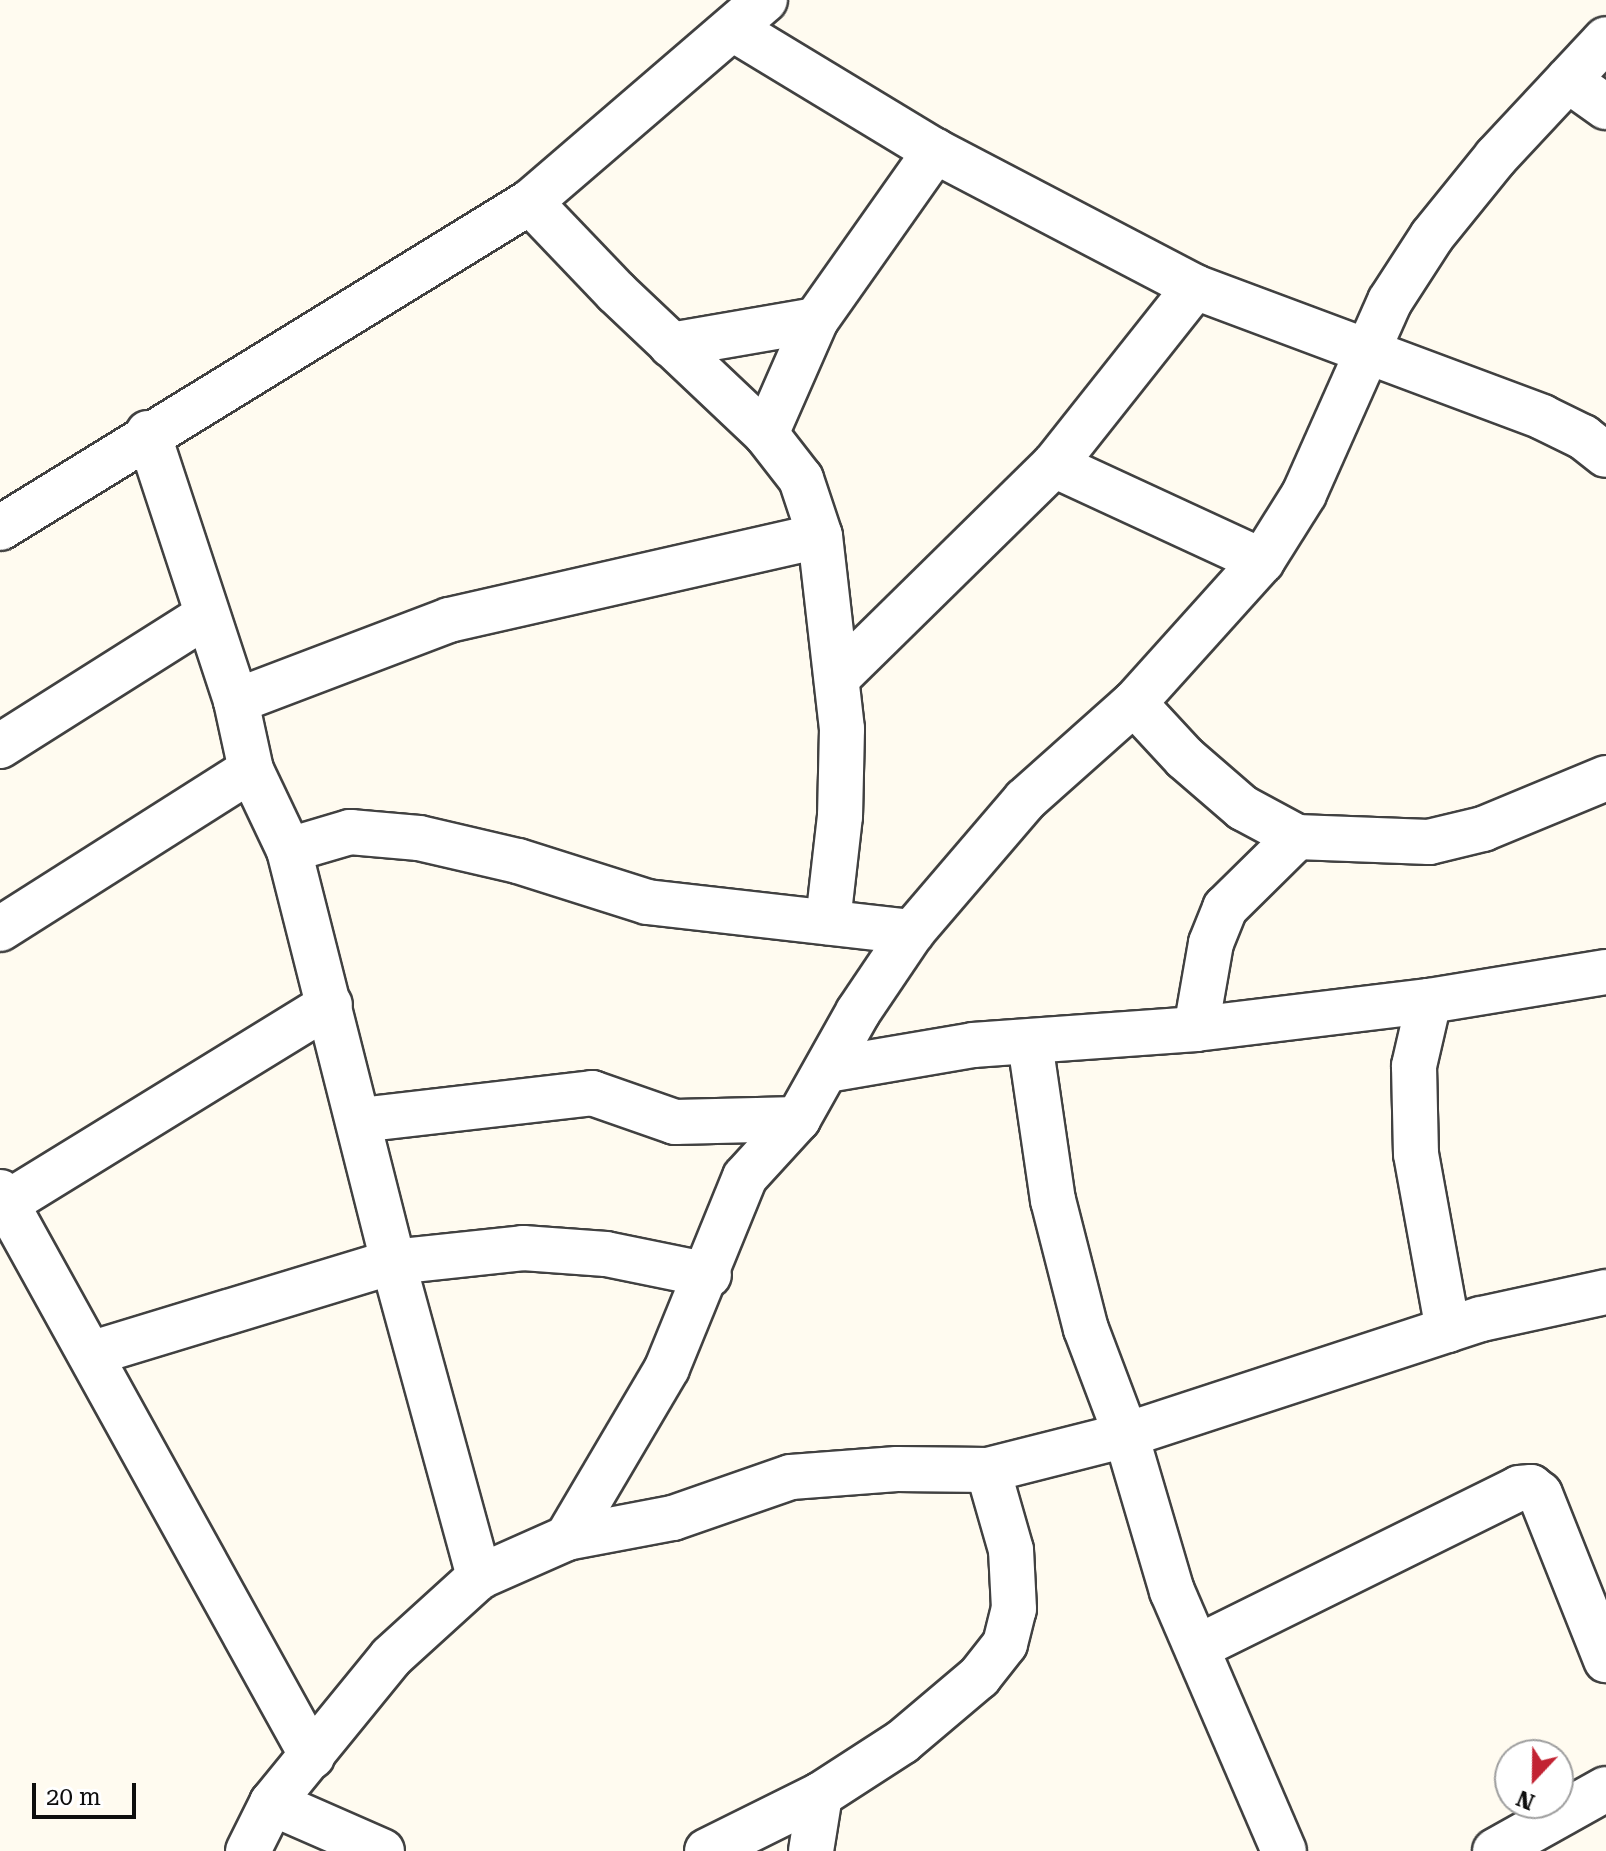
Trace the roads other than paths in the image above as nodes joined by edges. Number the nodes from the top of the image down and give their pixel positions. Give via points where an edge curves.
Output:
1 (765, 0) edge
2 (735, 30) junction
3 (1606, 39) edge
4 (1568, 80) junction
5 (1606, 107) edge
6 (935, 151) junction
7 (530, 202) junction
8 (1195, 287) junction
9 (816, 320) junction
10 (671, 345) junction
11 (1365, 352) junction
12 (148, 433) junction
13 (766, 434) junction
14 (1606, 455) edge
15 (1054, 465) junction
16 (0, 528) edge
17 (820, 536) junction
18 (1262, 561) junction
19 (204, 617) junction
20 (837, 678) junction
21 (236, 701) junction
22 (1134, 703) junction
23 (0, 746) edge
24 (251, 770) junction
25 (1606, 778) edge
26 (1297, 837) junction
27 (289, 850) junction
28 (828, 922) junction
29 (0, 929) edge
30 (912, 932) junction
31 (1606, 972) edge
32 (1429, 1001) junction
33 (330, 1004) junction
34 (1196, 1029) junction
35 (1030, 1043) junction
36 (827, 1070) junction
37 (798, 1119) junction
38 (360, 1120) junction
39 (3, 1198) edge
40 (393, 1262) junction
41 (709, 1275) junction
42 (1606, 1292) edge
43 (1448, 1330) junction
44 (93, 1353) junction
45 (1126, 1435) junction
46 (988, 1470) junction
47 (567, 1538) junction
48 (479, 1577) junction
49 (1200, 1646) junction
50 (1606, 1660) edge
51 (312, 1756) junction
52 (1606, 1789) edge
53 (820, 1795) junction
54 (272, 1803) junction
55 (248, 1851) edge
56 (382, 1851) edge
57 (707, 1851) edge
58 (811, 1851) edge
59 (1284, 1851) edge
60 (1495, 1851) edge

1 - 2 street
2 - 6 street
2 - 7 street
3 - 4 street
4 - 5 street
4 - 11 street via 1432,236
6 - 8 street
6 - 9 street
7 - 10 street
7 - 12 street via 255,375
8 - 11 street
8 - 15 street
9 - 10 street
9 - 13 street
10 - 13 street
11 - 14 street via 1542,417
11 - 18 street via 1304,494
12 - 16 street
12 - 19 street
13 - 17 street via 801,479
15 - 18 street
15 - 20 street
17 - 20 street
17 - 21 street via 449,620
18 - 22 street
19 - 21 street
19 - 23 street
20 - 28 street via 840,816
21 - 24 street
22 - 26 street via 1185,758 1243,808
22 - 30 street via 1025,800
24 - 27 street
24 - 29 street
25 - 26 street via 1483,829 1429,842
26 - 34 street via 1225,908 1211,943
27 - 28 street via 350,832 419,838 518,861 647,902
27 - 33 street
28 - 30 street
30 - 36 street via 858,1012
31 - 32 street
32 - 34 street
32 - 43 street via 1414,1066 1416,1154
33 - 38 street
33 - 39 street
34 - 35 street
35 - 36 street via 973,1045
35 - 45 street via 1053,1200 1086,1329
36 - 37 street
37 - 38 street via 675,1122 592,1093
37 - 41 street via 745,1177
38 - 40 street
39 - 44 street
40 - 41 street via 523,1248 606,1254
40 - 44 street
40 - 48 street
41 - 47 street via 667,1368
42 - 43 street
43 - 45 street
44 - 51 street
45 - 46 street
45 - 49 street via 1172,1591
46 - 47 street via 897,1469 791,1477 673,1518
46 - 53 street via 1011,1550 1014,1609 1005,1644 979,1677 902,1742
47 - 48 street
48 - 51 street via 391,1657
49 - 50 street via 1519,1488 1531,1487 1540,1494
49 - 59 street
51 - 54 street
52 - 60 street
53 - 57 street
53 - 58 street
54 - 55 street
54 - 56 street

